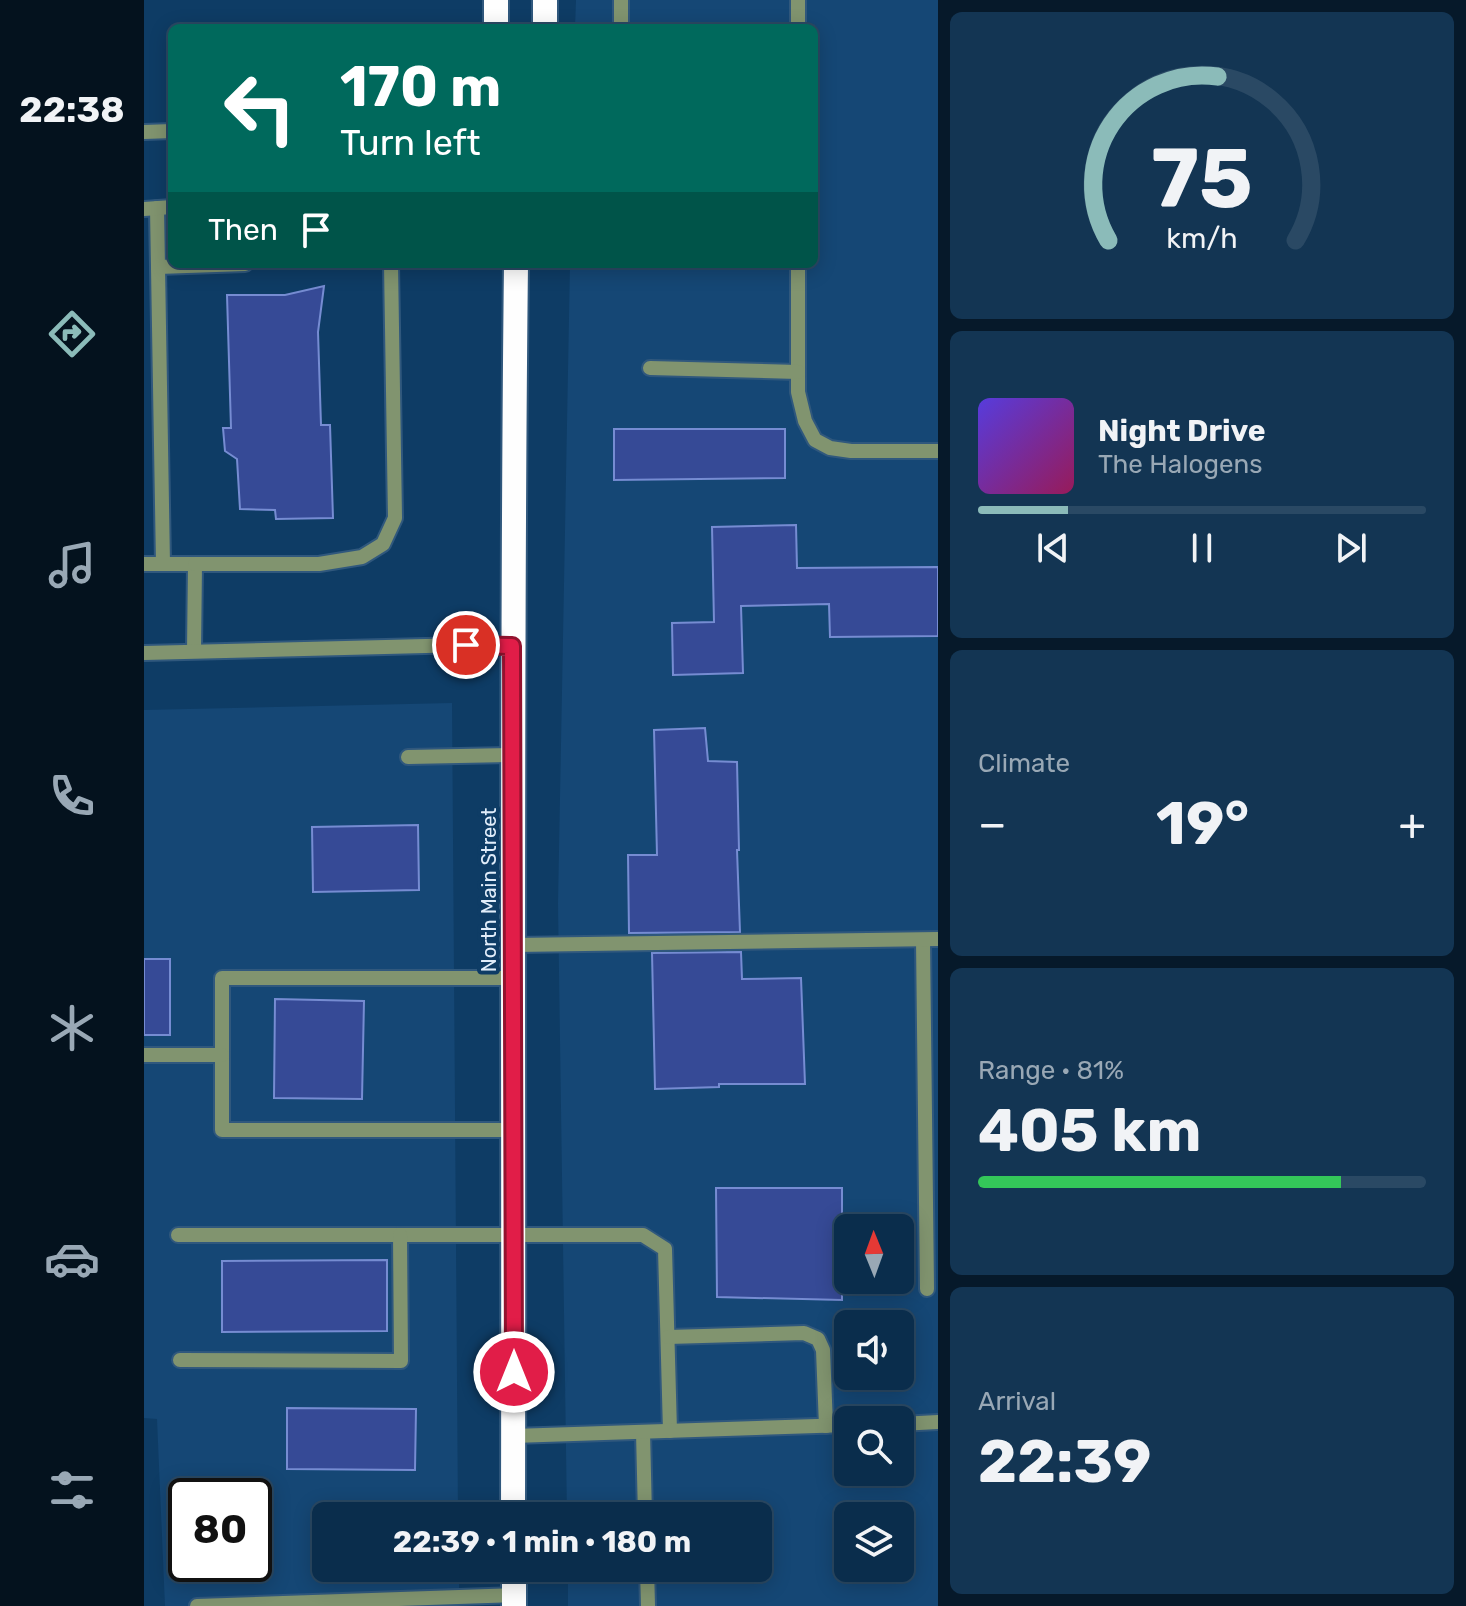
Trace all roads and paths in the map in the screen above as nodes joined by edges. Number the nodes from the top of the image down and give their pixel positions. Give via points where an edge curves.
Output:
1 (496, 0) edge
2 (545, 0) edge
3 (621, 0) edge
4 (798, 0) edge
5 (496, 24) edge
6 (545, 24) edge
7 (621, 24) edge
8 (798, 24) edge
9 (168, 131) edge
10 (144, 132) edge
11 (158, 208) edge
12 (158, 267) junction
13 (168, 267) edge
14 (391, 268) edge
15 (516, 268) edge
16 (798, 268) edge
17 (650, 368) dead end
18 (798, 372) junction
19 (938, 451) edge
20 (144, 564) edge
21 (163, 564) junction
22 (195, 564) junction
23 (512, 646) junction
24 (194, 651) junction
25 (144, 653) edge
26 (513, 755) junction
27 (408, 757) dead end
28 (931, 940) edge
29 (514, 945) junction
30 (514, 978) junction
31 (144, 1055) edge
32 (222, 1055) junction
33 (514, 1130) junction
34 (514, 1234) junction
35 (178, 1235) dead end
36 (400, 1235) junction
37 (927, 1289) dead end
38 (668, 1337) junction
39 (180, 1360) dead end
40 (938, 1422) edge
41 (914, 1423) edge
42 (826, 1426) junction
43 (834, 1426) edge
44 (670, 1431) junction
45 (643, 1432) junction
46 (513, 1436) junction
47 (513, 1502) edge
48 (645, 1502) edge
49 (647, 1582) edge
50 (514, 1601) edge
51 (410, 1602) edge
52 (197, 1606) edge
53 (648, 1606) edge

1 - 5 highway
2 - 6 highway
3 - 7 lane
4 - 8 lane
9 - 10 lane
11 - 12 lane
12 - 13 lane
12 - 21 lane
14 - 22 lane via 395,518 383,544 362,557 319,564
15 - 23 highway, North Main Street
16 - 18 lane
17 - 18 lane
18 - 19 lane via 805,421 815,440 851,451
20 - 21 lane
21 - 22 lane
22 - 24 lane
23 - 24 lane
23 - 26 highway, North Main Street
24 - 25 lane
26 - 27 lane
26 - 29 highway, North Main Street
28 - 29 lane
28 - 37 lane
29 - 30 highway, North Main Street
30 - 32 lane via 222,978
30 - 33 highway, North Main Street
31 - 32 lane
32 - 33 lane via 222,1130
33 - 34 highway, North Main Street
34 - 36 lane
34 - 38 lane via 643,1235 665,1249
34 - 46 highway, North Main Street
35 - 36 lane
36 - 39 lane via 401,1361
38 - 42 lane via 804,1333 818,1339
38 - 44 lane
40 - 41 lane
42 - 43 lane
42 - 44 lane
44 - 45 lane
45 - 46 lane
45 - 48 lane
46 - 47 highway, North Main Street
49 - 53 lane
50 - 51 lane
51 - 52 lane

